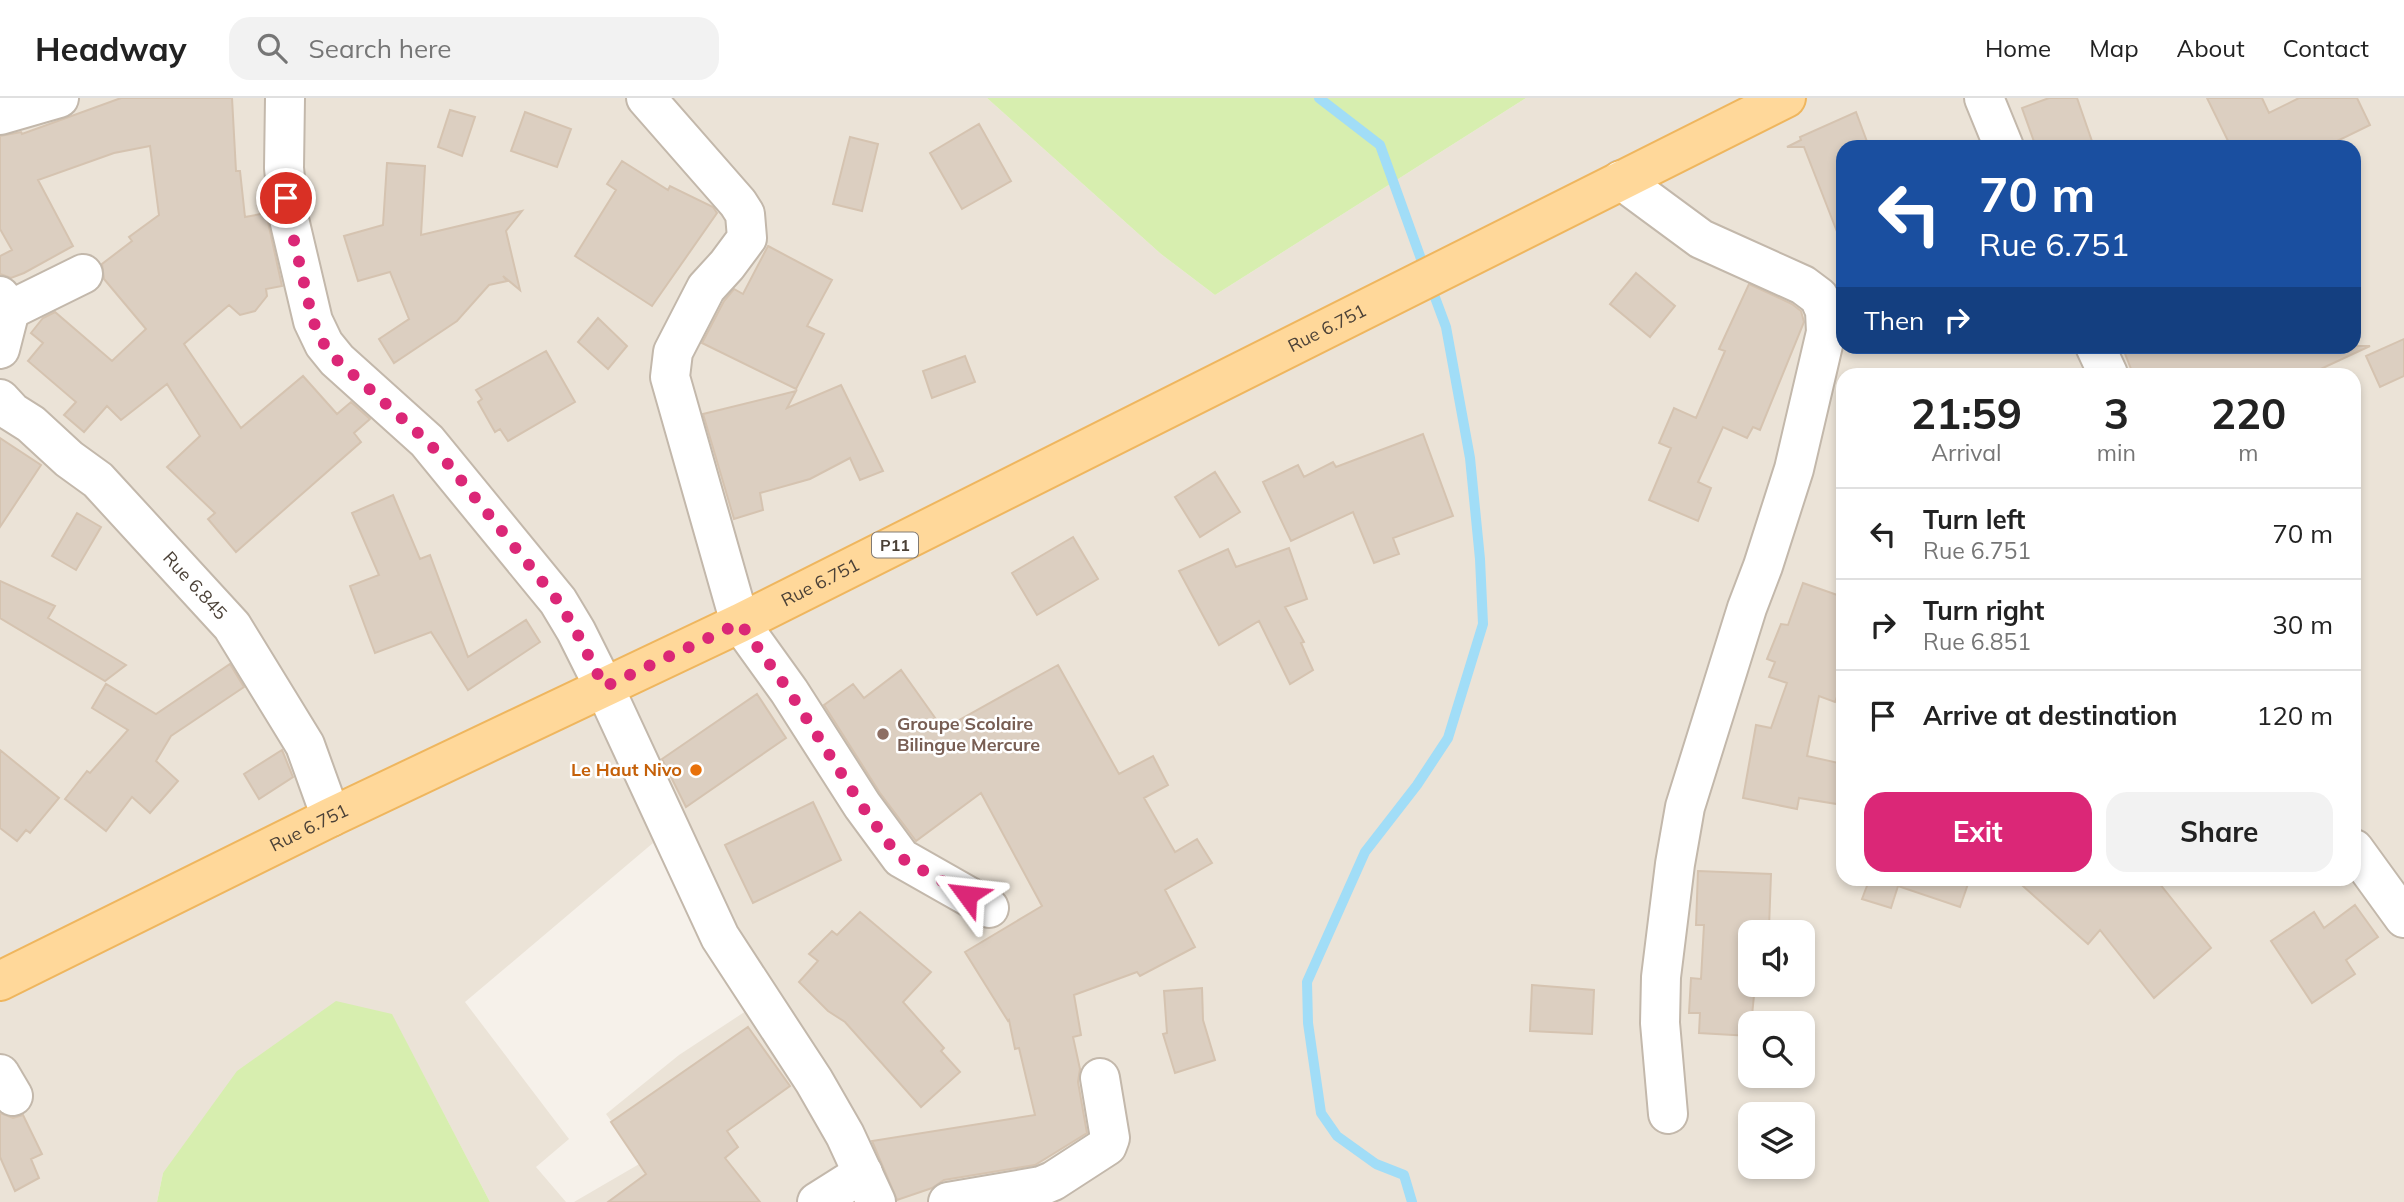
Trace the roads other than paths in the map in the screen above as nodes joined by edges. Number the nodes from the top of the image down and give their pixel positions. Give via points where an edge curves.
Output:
1 (59, 98) edge
2 (285, 98) edge
3 (646, 98) edge
4 (1786, 98) edge
5 (1984, 98) edge
6 (0, 116) edge
7 (2001, 140) edge
8 (1620, 180) junction
9 (83, 274) dead end
10 (5, 303) edge
11 (0, 349) edge
12 (0, 399) edge
13 (740, 623) junction
14 (604, 687) junction
15 (331, 817) junction
16 (2361, 859) edge
17 (989, 908) dead end
18 (2404, 918) edge
19 (0, 981) edge
20 (1100, 1078) dead end
21 (1668, 1114) dead end
22 (870, 1188) edge
23 (817, 1202) edge
24 (948, 1202) edge

1 - 6 street
2 - 14 street via 289,219 313,321 324,344 448,464 558,601
3 - 13 street via 745,214 747,239 706,288 673,352 670,377
4 - 8 main road, Rue 6.751 / P11
5 - 7 street
8 - 13 main road, Rue 6.751 / P11
8 - 21 street via 1701,239 1803,285 1819,297 1825,311 1826,332 1794,469 1685,807 1661,977
9 - 10 street
10 - 11 street
12 - 15 street, Rue 6.845 via 98,480 232,626 305,745
13 - 14 main road, Rue 6.751 / P11
13 - 17 street via 901,858
14 - 15 main road, Rue 6.751 / P11
14 - 22 street via 720,937 814,1081
15 - 19 main road, Rue 6.751 / P11
16 - 18 street
20 - 24 street via 1110,1138 1107,1146 1041,1186
22 - 23 street

